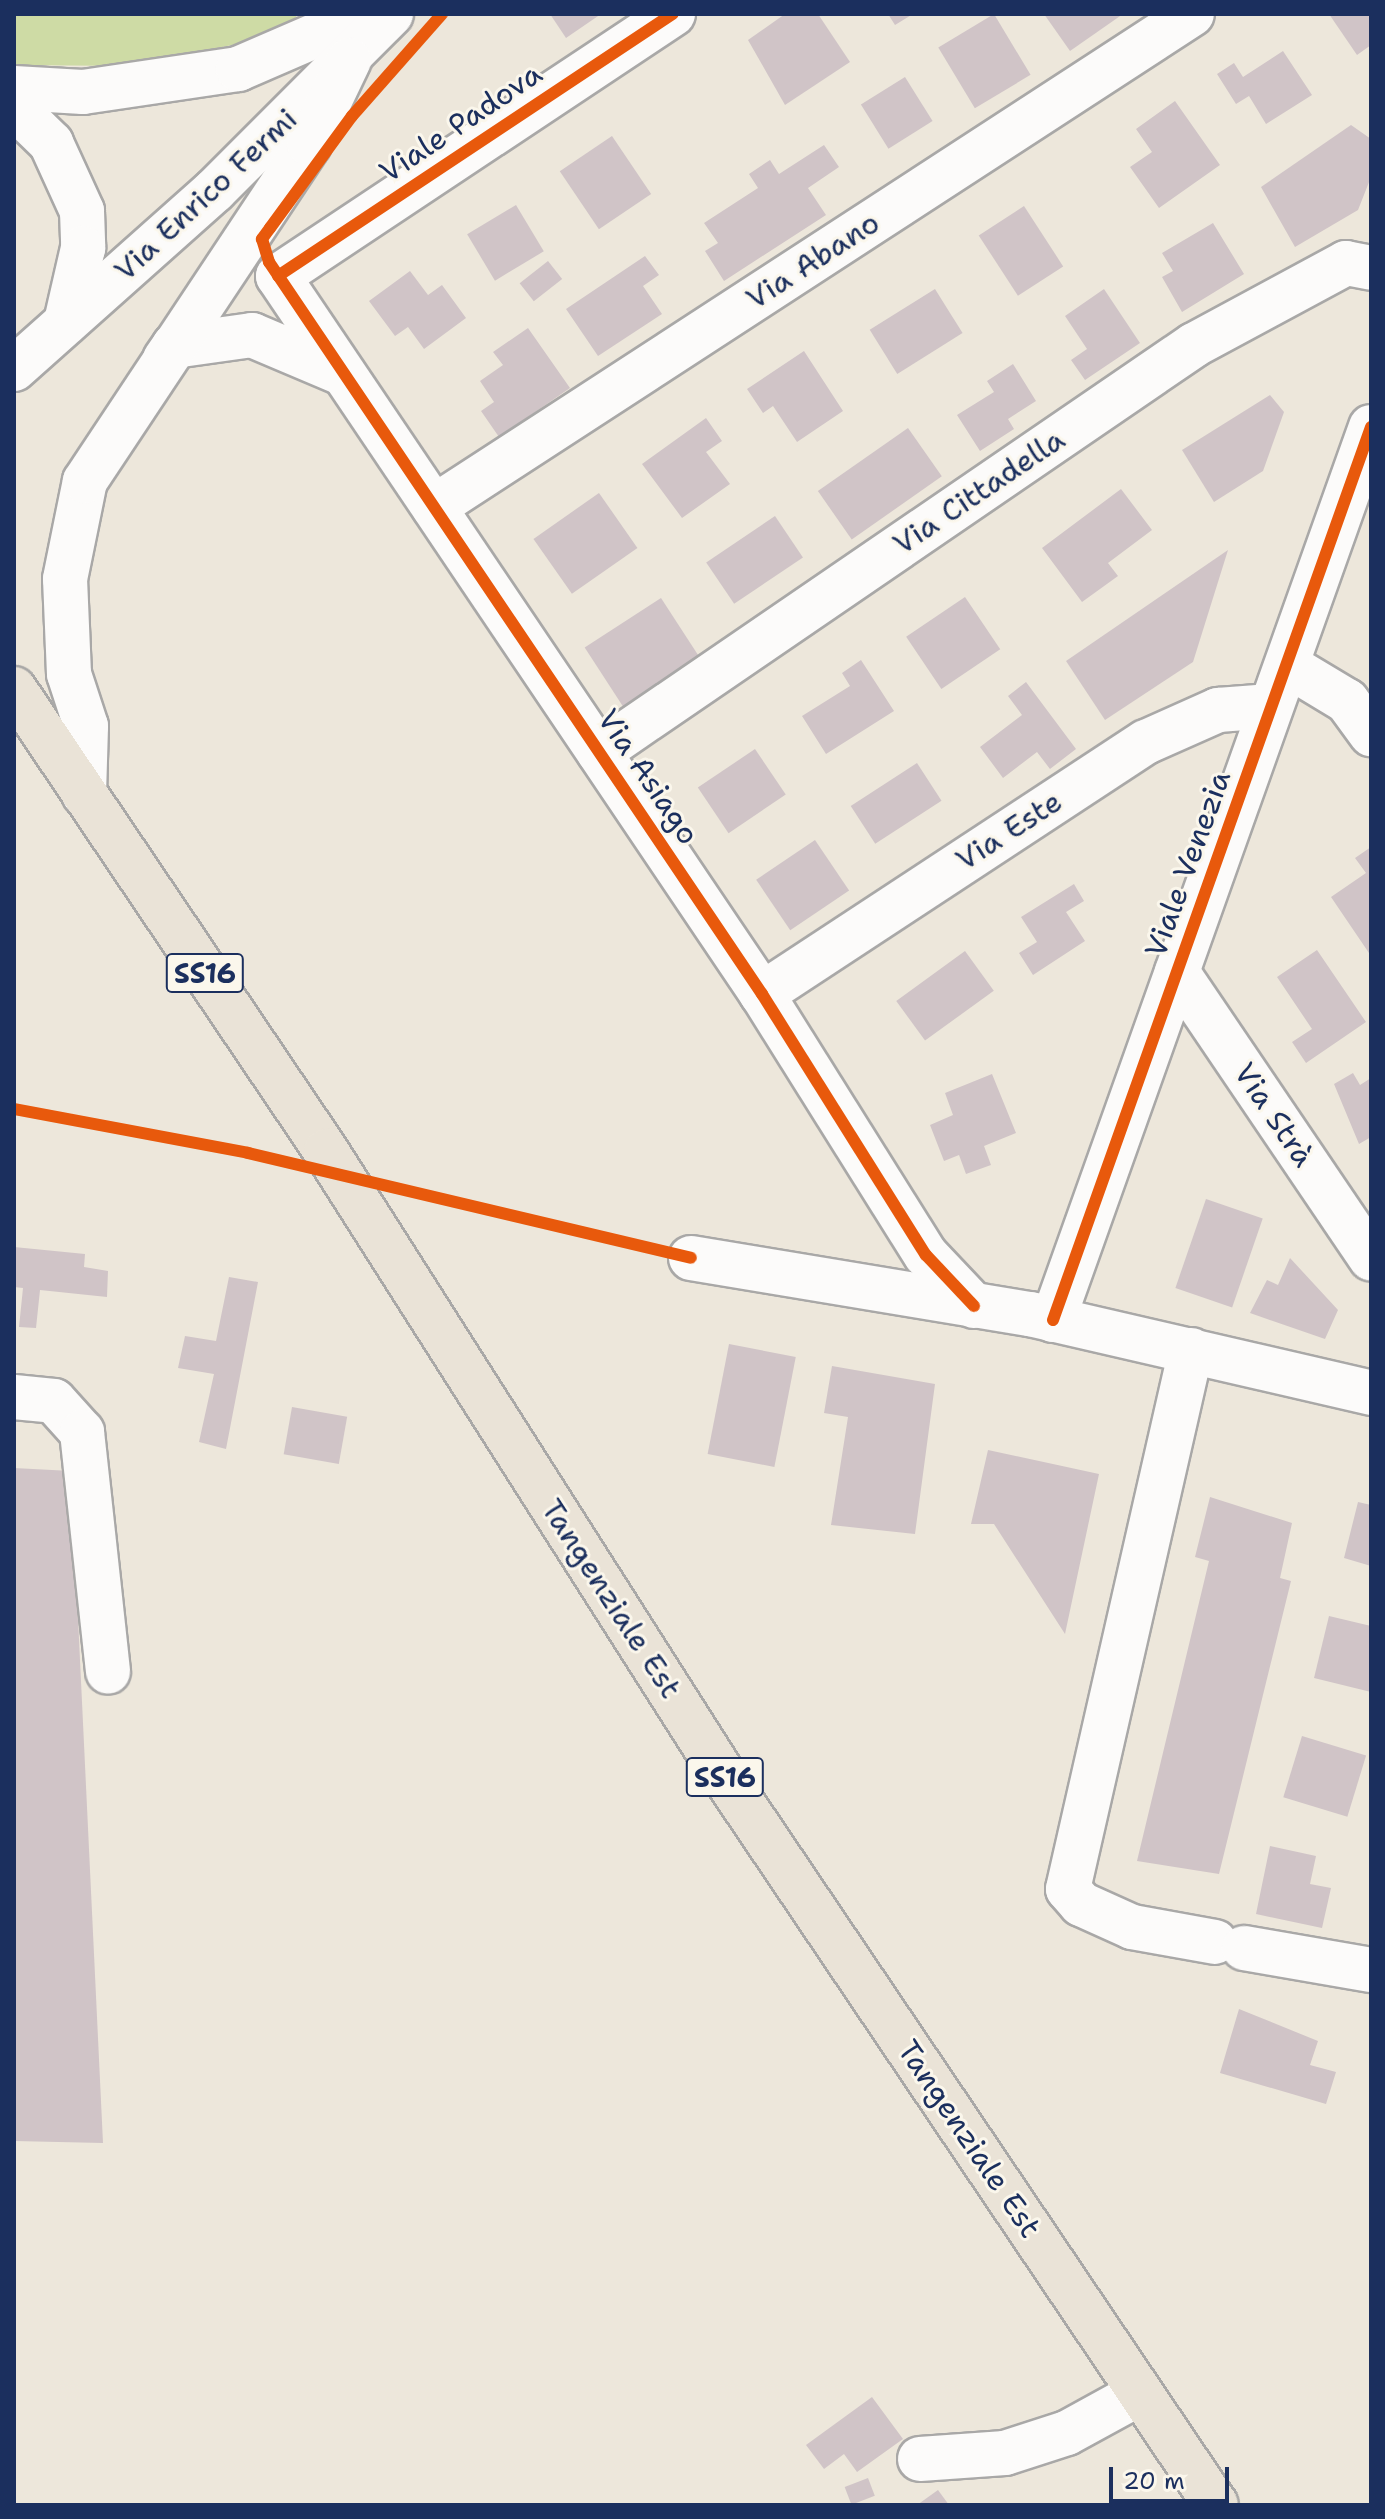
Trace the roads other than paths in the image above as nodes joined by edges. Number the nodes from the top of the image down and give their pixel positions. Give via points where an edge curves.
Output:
1 (365, 14) edge
2 (391, 14) edge
3 (673, 14) edge
4 (1192, 14) edge
5 (349, 60) junction
6 (14, 88) edge
7 (14, 107) edge
8 (14, 141) edge
9 (83, 248) junction
10 (1371, 268) edge
11 (278, 276) joint
12 (66, 322) junction
13 (165, 359) junction
14 (14, 369) edge
15 (345, 375) junction
16 (1371, 427) edge
17 (434, 507) junction
18 (1287, 665) junction
19 (14, 689) edge
20 (1271, 706) junction
21 (1371, 734) edge
22 (599, 752) junction
23 (84, 794) junction
24 (1177, 972) junction
25 (762, 994) junction
26 (691, 1258) dead end
27 (1371, 1259) edge
28 (974, 1306) junction
29 (1053, 1320) junction
30 (1191, 1350) junction
31 (1371, 1393) edge
32 (14, 1397) edge
33 (108, 1672) dead end
34 (1371, 1970) edge
35 (1140, 2393) junction
36 (920, 2459) dead end
37 (1216, 2505) edge

1 - 6 street via 210,75 83,92
2 - 5 street, Via Enrico Fermi
3 - 11 street, Viale Padova
4 - 17 street, Via Abano
5 - 12 street, Via Enrico Fermi
5 - 13 street via 309,144
7 - 9 street via 69,172
8 - 9 street via 61,189
9 - 12 street
10 - 22 street, Via Cittadella via 1346,263 1194,345
11 - 15 street, Via Asiago
12 - 14 street, Via Enrico Fermi
13 - 15 street, Via Asiago via 174,346 252,335 294,347
13 - 23 street via 85,481 65,579 69,674 86,726
15 - 17 street, Via Asiago
16 - 18 street, Viale Venezia
17 - 22 street, Via Asiago
18 - 20 street, Viale Venezia
18 - 21 street via 1347,701
19 - 23 main road, Tangenziale Est / SS16
20 - 24 street, Viale Venezia
20 - 25 street, Via Este via 1218,710 1146,742
22 - 25 street, Via Asiago
23 - 35 main road, Tangenziale Est / SS16 via 326,1151 724,1776
24 - 27 street, Via Strà
24 - 29 street, Viale Venezia
25 - 28 street, Via Asiago via 926,1255
26 - 28 street
28 - 29 street
29 - 30 street
30 - 31 street
30 - 34 street via 1068,1889 1081,1904 1132,1927
32 - 33 street via 54,1401 82,1432
35 - 36 street via 1067,2433 1005,2453
35 - 37 main road, Tangenziale Est / SS16

